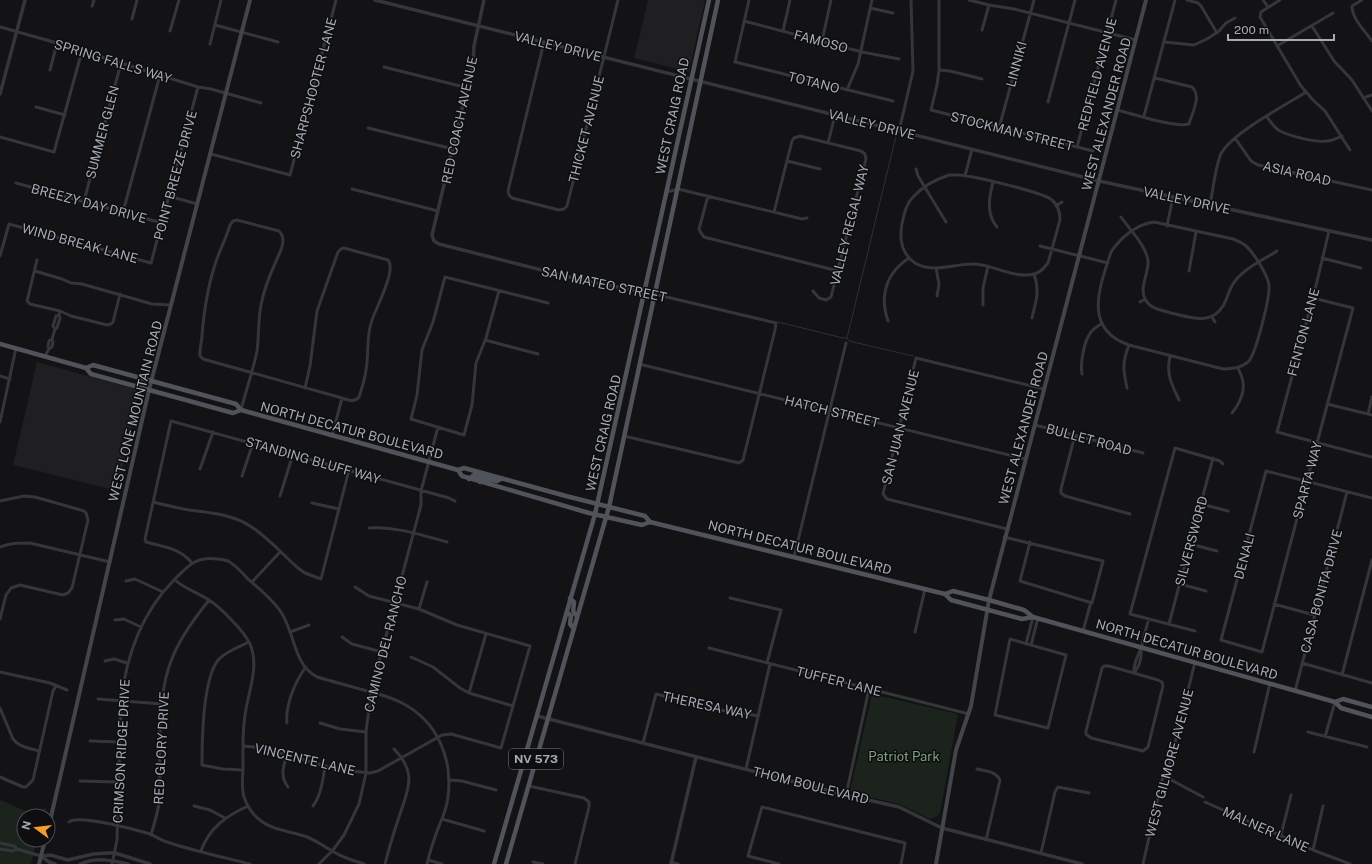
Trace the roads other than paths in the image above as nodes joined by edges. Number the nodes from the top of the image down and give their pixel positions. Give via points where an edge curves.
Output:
1 (25, 0) edge
2 (94, 0) edge
3 (137, 0) edge
4 (179, 0) edge
5 (221, 0) edge
6 (250, 0) edge
7 (336, 0) edge
8 (375, 0) edge
9 (484, 0) edge
10 (618, 0) edge
11 (709, 0) edge
12 (718, 0) edge
13 (749, 0) edge
14 (790, 0) edge
15 (831, 0) edge
16 (872, 0) edge
17 (911, 0) edge
18 (939, 0) edge
19 (969, 0) edge
20 (1034, 0) edge
21 (1075, 0) edge
22 (1116, 0) edge
23 (1146, 0) edge
24 (1174, 0) edge
25 (1187, 0) edge
26 (1263, 0) edge
27 (1280, 0) edge
28 (1362, 0) edge
29 (989, 5) junction
30 (92, 6) dead end
31 (1268, 7) junction
32 (870, 8) junction
33 (893, 13) dead end
34 (1030, 13) junction
35 (1333, 13) dead end
36 (1235, 18) dead end
37 (132, 19) dead end
38 (744, 21) junction
39 (1069, 22) junction
40 (215, 26) junction
41 (478, 26) junction
42 (1312, 26) junction
43 (0, 27) edge
44 (982, 30) dead end
45 (170, 31) dead end
46 (783, 31) junction
47 (16, 32) junction
48 (1108, 32) junction
49 (1217, 32) junction
50 (242, 33) junction
51 (822, 40) junction
52 (1136, 40) junction
53 (1372, 41) edge
54 (278, 42) dead end
55 (544, 42) junction
56 (1164, 42) junction
57 (57, 43) junction
58 (210, 44) dead end
59 (1277, 46) junction
60 (82, 51) junction
61 (862, 52) junction
62 (603, 57) junction
63 (899, 60) dead end
64 (121, 63) junction
65 (384, 67) dead end
66 (50, 70) dead end
67 (939, 70) junction
68 (160, 75) junction
69 (1155, 78) junction
70 (692, 79) junction
71 (982, 79) dead end
72 (701, 81) junction
73 (198, 87) junction
74 (468, 88) junction
75 (847, 90) junction
76 (1306, 92) junction
77 (0, 94) edge
78 (226, 94) junction
79 (1372, 95) edge
80 (1364, 98) junction
81 (893, 101) dead end
82 (1048, 102) dead end
83 (261, 103) dead end
84 (36, 107) dead end
85 (1117, 110) junction
86 (1372, 111) edge
87 (65, 115) junction
88 (835, 115) junction
89 (1144, 116) junction
90 (1267, 117) junction
91 (368, 128) dead end
92 (999, 128) junction
93 (899, 131) junction
94 (1342, 136) junction
95 (0, 137) edge
96 (1235, 138) junction
97 (828, 143) junction
98 (1077, 147) junction
99 (453, 149) junction
100 (972, 149) junction
101 (1350, 150) dead end
102 (1093, 151) dead end
103 (210, 154) junction
104 (787, 161) junction
105 (820, 169) dead end
106 (916, 169) dead end
107 (965, 176) junction
108 (1099, 181) junction
109 (993, 182) junction
110 (16, 183) dead end
111 (924, 187) junction
112 (352, 189) dead end
113 (678, 189) junction
114 (1372, 190) edge
115 (667, 192) junction
116 (169, 196) junction
117 (708, 196) junction
118 (1173, 197) junction
119 (84, 201) junction
120 (1062, 202) dead end
121 (197, 204) junction
122 (1210, 205) junction
123 (1056, 206) junction
124 (438, 211) junction
125 (123, 212) junction
126 (774, 212) junction
127 (1121, 217) dead end
128 (807, 218) dead end
129 (946, 222) dead end
130 (162, 223) junction
131 (997, 226) dead end
132 (1167, 226) junction
133 (1329, 231) junction
134 (1132, 232) junction
135 (1196, 232) junction
136 (434, 240) joint
137 (1372, 240) edge
138 (1040, 246) dead end
139 (1052, 249) junction
140 (1277, 251) dead end
141 (0, 256) edge
142 (1079, 256) junction
143 (909, 258) junction
144 (1322, 258) junction
145 (38, 260) dead end
146 (151, 263) joint
147 (1108, 263) junction
148 (1258, 263) junction
149 (988, 266) junction
150 (936, 268) junction
151 (1361, 268) dead end
152 (34, 271) junction
153 (838, 271) junction
154 (1189, 272) dead end
155 (1034, 274) junction
156 (499, 291) junction
157 (813, 291) dead end
158 (645, 292) junction
159 (120, 294) junction
160 (654, 294) junction
161 (937, 296) dead end
162 (1313, 298) junction
163 (1145, 299) junction
164 (1140, 302) dead end
165 (548, 303) dead end
166 (171, 305) junction
167 (983, 305) dead end
168 (59, 313) junction
169 (1212, 317) junction
170 (1032, 318) dead end
171 (888, 321) dead end
172 (1215, 322) dead end
173 (1101, 324) junction
174 (485, 340) junction
175 (846, 343) dead end
176 (0, 344) edge
177 (1128, 345) junction
178 (16, 348) junction
179 (538, 354) dead end
180 (45, 356) junction
181 (1170, 356) junction
182 (639, 364) junction
183 (86, 368) junction
184 (1238, 368) junction
185 (251, 373) junction
186 (1082, 374) dead end
187 (0, 376) edge
188 (10, 379) junction
189 (151, 381) junction
190 (305, 388) junction
191 (1127, 388) dead end
192 (1044, 389) junction
193 (148, 390) junction
194 (760, 393) junction
195 (342, 398) junction
196 (1372, 398) edge
197 (1179, 400) dead end
198 (1327, 404) junction
199 (620, 405) junction
200 (630, 407) junction
201 (241, 410) junction
202 (830, 410) junction
203 (1232, 413) dead end
204 (1368, 414) junction
205 (1372, 416) edge
206 (0, 422) edge
207 (1034, 425) junction
208 (438, 427) junction
209 (900, 427) junction
210 (213, 432) junction
211 (1075, 434) junction
212 (332, 436) junction
213 (624, 436) junction
214 (253, 443) junction
215 (1317, 443) junction
216 (1143, 453) dead end
217 (293, 454) junction
218 (1372, 457) edge
219 (1213, 458) junction
220 (1025, 459) junction
221 (429, 462) junction
222 (1223, 464) dead end
223 (200, 469) dead end
224 (349, 470) junction
225 (458, 470) junction
226 (490, 475) junction
227 (242, 476) dead end
228 (470, 478) junction
229 (502, 478) junction
230 (480, 482) junction
231 (1307, 482) junction
232 (421, 491) junction
233 (1347, 492) junction
234 (280, 496) dead end
235 (1372, 498) edge
236 (0, 500) edge
237 (455, 501) dead end
238 (153, 502) junction
239 (312, 502) dead end
240 (598, 504) junction
241 (1201, 504) junction
242 (609, 507) junction
243 (339, 509) junction
244 (1228, 511) dead end
245 (595, 514) junction
246 (1130, 514) dead end
247 (606, 517) junction
248 (650, 522) junction
249 (369, 528) dead end
250 (1007, 529) junction
251 (413, 533) junction
252 (1004, 537) junction
253 (447, 542) dead end
254 (1030, 542) junction
255 (1190, 544) junction
256 (0, 547) edge
257 (1217, 551) dead end
258 (280, 552) junction
259 (80, 554) junction
260 (794, 557) junction
261 (1372, 560) edge
262 (110, 562) junction
263 (192, 563) junction
264 (175, 580) junction
265 (126, 581) dead end
266 (252, 582) junction
267 (427, 582) dead end
268 (1180, 584) junction
269 (355, 587) dead end
270 (925, 589) junction
271 (1206, 591) dead end
272 (163, 592) junction
273 (945, 594) junction
274 (570, 598) junction
275 (730, 598) dead end
276 (209, 600) junction
277 (989, 600) junction
278 (1092, 602) junction
279 (395, 603) junction
280 (1274, 604) junction
281 (419, 609) junction
282 (987, 609) junction
283 (567, 612) junction
284 (1314, 615) junction
285 (577, 616) junction
286 (1036, 618) junction
287 (0, 619) edge
288 (1148, 619) junction
289 (115, 620) dead end
290 (1169, 624) junction
291 (309, 625) dead end
292 (141, 626) junction
293 (574, 629) junction
294 (1084, 631) junction
295 (1196, 631) dead end
296 (290, 632) junction
297 (915, 632) dead end
298 (486, 634) junction
299 (342, 637) dead end
300 (249, 642) junction
301 (1026, 644) junction
302 (1031, 645) junction
303 (1141, 647) junction
304 (709, 648) dead end
305 (382, 652) junction
306 (1262, 652) joint
307 (411, 656) dead end
308 (105, 661) dead end
309 (1195, 662) junction
310 (127, 663) junction
311 (769, 663) junction
312 (1302, 663) junction
313 (305, 668) junction
314 (0, 672) edge
315 (1134, 673) junction
316 (1342, 675) junction
317 (1372, 683) edge
318 (1270, 684) junction
319 (56, 686) junction
320 (869, 689) junction
321 (67, 690) dead end
322 (1295, 691) junction
323 (371, 692) junction
324 (469, 693) junction
325 (98, 699) dead end
326 (121, 702) junction
327 (1335, 702) junction
328 (162, 704) junction
329 (512, 706) junction
330 (1372, 707) edge
331 (0, 708) edge
332 (969, 714) junction
333 (536, 716) junction
334 (758, 716) junction
335 (1372, 717) edge
336 (548, 720) junction
337 (287, 723) dead end
338 (320, 723) dead end
339 (366, 732) junction
340 (1308, 732) dead end
341 (1325, 736) junction
342 (438, 737) junction
343 (90, 741) dead end
344 (119, 742) junction
345 (643, 743) junction
346 (243, 746) junction
347 (1367, 747) dead end
348 (394, 749) dead end
349 (39, 751) junction
350 (1254, 752) dead end
351 (287, 754) junction
352 (696, 757) junction
353 (402, 758) junction
354 (324, 766) junction
355 (746, 769) junction
356 (977, 769) dead end
357 (243, 770) junction
358 (366, 773) junction
359 (1164, 776) junction
360 (0, 777) edge
361 (450, 780) junction
362 (80, 781) dead end
363 (118, 782) junction
364 (529, 786) junction
365 (288, 787) dead end
366 (496, 790) dead end
367 (1089, 793) dead end
368 (846, 794) junction
369 (1291, 794) dead end
370 (1203, 797) dead end
371 (1205, 802) dead end
372 (194, 806) dead end
373 (248, 806) junction
374 (313, 806) dead end
375 (1323, 806) dead end
376 (53, 808) edge
377 (225, 818) junction
378 (442, 819) junction
379 (69, 822) dead end
380 (117, 825) junction
381 (942, 828) junction
382 (484, 831) dead end
383 (151, 835) junction
384 (1280, 835) junction
385 (986, 840) junction
386 (0, 843) edge
387 (43, 848) edge
388 (0, 849) edge
389 (17, 849) junction
390 (332, 850) junction
391 (1312, 850) junction
392 (201, 851) junction
393 (1040, 853) junction
394 (115, 854) junction
395 (41, 856) junction
396 (113, 862) edge
397 (428, 862) edge
398 (533, 862) dead end
399 (671, 863) edge
400 (39, 864) edge
401 (55, 864) edge
402 (80, 864) edge
403 (128, 864) edge
404 (150, 864) edge
405 (250, 864) edge
406 (319, 864) edge
407 (364, 864) edge
408 (385, 864) edge
409 (442, 864) edge
410 (494, 864) edge
411 (506, 864) edge
412 (543, 864) edge
413 (575, 864) edge
414 (678, 864) edge
415 (779, 864) edge
416 (901, 864) edge
417 (936, 864) edge
418 (1082, 864) edge
419 (1143, 864) edge
420 (1350, 864) edge

1 - 47 street
2 - 30 street
3 - 37 street
4 - 45 street
5 - 40 street
6 - 50 main road, WEST LONE MOUNTAIN ROAD
7 - 103 street, SHARPSHOOTER LANE via 290,175
8 - 41 street, VALLEY DRIVE
9 - 41 street, RED COACH AVENUE
10 - 62 street, THICKET AVENUE
11 - 70 main road, WEST CRAIG ROAD
12 - 72 main road, WEST CRAIG ROAD
13 - 38 street
14 - 46 street
15 - 51 street
16 - 32 street
17 - 93 street via 913,71
18 - 67 street
19 - 29 street
20 - 34 street, LINNIKI
21 - 39 street
22 - 48 street, REDFIELD AVENUE
23 - 52 main road, WEST ALEXANDER ROAD
24 - 56 street
25 - 49 street via 1201,6
26 - 31 street
27 - 31 street
28 - 53 street via 1352,6 1352,10 1357,22
29 - 34 street
29 - 44 street
31 - 59 street via 1261,12 1260,17
32 - 33 street
32 - 61 street
34 - 39 street
34 - 92 street, LINNIKI
35 - 42 street
36 - 49 street
38 - 46 street, FAMOSO
38 - 75 street, TOTANO via 735,62
39 - 48 street
39 - 82 street
40 - 50 street
40 - 58 street
41 - 55 street, VALLEY DRIVE
41 - 74 street, RED COACH AVENUE
42 - 59 street
42 - 80 street via 1334,61 1352,80
43 - 47 street, SPRING FALLS WAY
46 - 51 street, FAMOSO
47 - 57 street, SPRING FALLS WAY
47 - 77 street
48 - 52 street
48 - 98 street, REDFIELD AVENUE
49 - 56 street via 1194,44
50 - 54 street
50 - 78 main road, WEST LONE MOUNTAIN ROAD
51 - 61 street, FAMOSO
52 - 85 main road, WEST ALEXANDER ROAD
55 - 62 street, VALLEY DRIVE
55 - 62 street, THICKET AVENUE via 508,191 512,198 559,210 567,206
56 - 69 street
57 - 60 street, SPRING FALLS WAY
57 - 66 street
59 - 76 street
60 - 64 street, SPRING FALLS WAY
60 - 87 street
61 - 63 street, FAMOSO
61 - 75 street
62 - 70 street, VALLEY DRIVE
64 - 68 street, SPRING FALLS WAY
64 - 119 street, SUMMER GLEN
65 - 74 street
67 - 71 street
67 - 92 street, STOCKMAN STREET via 931,110
68 - 73 street, SPRING FALLS WAY
68 - 125 street
69 - 89 street
69 - 89 street via 1196,91 1197,96 1189,124 1180,125
70 - 72 street, VALLEY DRIVE
70 - 115 main road, WEST CRAIG ROAD
72 - 88 street, VALLEY DRIVE
72 - 113 main road, WEST CRAIG ROAD
73 - 78 street, SPRING FALLS WAY
73 - 116 street, POINT BREEZE DRIVE
74 - 99 street, RED COACH AVENUE
75 - 81 street, TOTANO
76 - 90 street
76 - 94 street via 1325,111
78 - 83 street, SPRING FALLS WAY
78 - 103 main road, WEST LONE MOUNTAIN ROAD
79 - 80 street
80 - 86 street
84 - 87 street
85 - 89 street
85 - 108 main road, WEST ALEXANDER ROAD
87 - 95 street via 54,152
88 - 93 street, VALLEY DRIVE
88 - 97 street
90 - 94 street via 1273,126 1280,130 1322,142
90 - 96 street
91 - 99 street
92 - 98 street, STOCKMAN STREET
93 - 100 street, VALLEY DRIVE
94 - 101 street
96 - 114 street, ASIA ROAD via 1251,161 1258,165
96 - 122 street via 1220,156
97 - 104 street via 797,136 792,140
97 - 153 street, VALLEY REGAL WAY via 861,151 866,159
98 - 102 street, STOCKMAN STREET
99 - 124 street, RED COACH AVENUE
100 - 107 street
100 - 108 street, VALLEY DRIVE
103 - 121 main road, WEST LONE MOUNTAIN ROAD
104 - 105 street
104 - 126 street
106 - 111 street
107 - 109 street
107 - 111 street via 941,178
108 - 118 street, VALLEY DRIVE
108 - 142 main road, WEST ALEXANDER ROAD
109 - 123 street via 1044,195
109 - 131 street via 989,198 990,216
110 - 119 street, BREEZY DAY DRIVE
111 - 129 street
111 - 143 street via 910,200 900,231 901,243
112 - 124 street
113 - 115 street
113 - 117 street
113 - 160 main road, WEST CRAIG ROAD
115 - 158 main road, WEST CRAIG ROAD
116 - 121 street
116 - 130 street, POINT BREEZE DRIVE
117 - 126 street
117 - 153 street via 699,229 704,237
118 - 122 street, VALLEY DRIVE
118 - 132 street
119 - 125 street, BREEZY DAY DRIVE
120 - 123 street
121 - 166 main road, WEST LONE MOUNTAIN ROAD
122 - 133 street, VALLEY DRIVE
123 - 139 street via 1060,220
124 - 136 street, RED COACH AVENUE via 432,235
125 - 130 street, BREEZY DAY DRIVE
126 - 128 street
127 - 134 street
130 - 146 street, POINT BREEZE DRIVE
132 - 134 street via 1148,223
132 - 135 street
133 - 137 street, VALLEY DRIVE
133 - 144 street, FENTON LANE
134 - 147 street via 1116,245
134 - 163 street via 1147,255 1148,269 1143,289
135 - 148 street via 1241,242
135 - 154 street
136 - 158 street, SAN MATEO STREET via 439,244 580,280
138 - 139 street
139 - 142 street
139 - 155 street via 1045,268
140 - 148 street
141 - 146 street, WIND BREAK LANE via 8,224
142 - 147 street
142 - 192 main road, WEST ALEXANDER ROAD
143 - 150 street via 922,266
143 - 171 street via 893,272 888,282 884,304
144 - 151 street
144 - 162 street, FENTON LANE
145 - 152 street
147 - 173 street via 1098,300
148 - 169 street via 1234,281 1224,305
148 - 184 street via 1268,280 1269,294 1253,355
149 - 150 street via 969,263
149 - 155 street via 1024,275
149 - 167 street via 983,288
150 - 161 street via 939,284
152 - 159 street via 71,283
152 - 168 street via 27,301
153 - 157 street, VALLEY REGAL WAY via 830,299 818,298
155 - 170 street via 1038,293
156 - 165 street
156 - 174 street
156 - 208 street via 445,277 433,322 422,350 417,395 410,420
158 - 160 street, SAN MATEO STREET
158 - 199 main road, WEST CRAIG ROAD
159 - 166 street via 152,304
159 - 168 street via 111,324
160 - 182 main road, WEST CRAIG ROAD
160 - 194 street, SAN MATEO STREET via 776,323
162 - 198 street, SPARTA WAY via 1353,308
162 - 215 street, FENTON LANE via 1277,432
163 - 164 street
163 - 169 street via 1156,309 1198,319
166 - 189 main road, WEST LONE MOUNTAIN ROAD
168 - 180 street via 53,326 54,342
169 - 172 street
173 - 177 street via 1112,337
173 - 186 street via 1088,338 1081,361
174 - 179 street
174 - 208 street via 476,364 472,405 464,434
175 - 202 street
176 - 178 main road, NORTH DECATUR BOULEVARD
177 - 181 street
177 - 191 street via 1123,369
178 - 180 main road, NORTH DECATUR BOULEVARD
178 - 188 street
180 - 183 main road, NORTH DECATUR BOULEVARD
181 - 184 street via 1223,369
181 - 197 street via 1169,378
182 - 194 street, HATCH STREET
182 - 200 main road, WEST CRAIG ROAD
183 - 189 main road, NORTH DECATUR BOULEVARD via 93,365
183 - 193 main road, NORTH DECATUR BOULEVARD via 91,374
184 - 203 street via 1244,387
185 - 185 street via 257,350 261,306 284,238 279,231 237,220 230,224 214,267 199,352 203,359
185 - 190 street
185 - 201 street
187 - 188 street
188 - 206 street
189 - 193 main road, WEST LONE MOUNTAIN ROAD
189 - 201 main road, NORTH DECATUR BOULEVARD via 236,404
190 - 195 street
190 - 195 street via 317,311 338,252 344,248 388,260 392,266 371,321 366,370 359,397 353,401
192 - 207 main road, WEST ALEXANDER ROAD
192 - 209 street, SAN JUAN AVENUE via 916,358
193 - 201 main road, NORTH DECATUR BOULEVARD via 233,413
193 - 262 main road, WEST LONE MOUNTAIN ROAD
194 - 202 street, HATCH STREET
194 - 213 street via 743,460 739,463
195 - 212 street
196 - 204 street
198 - 204 street
198 - 215 street, SPARTA WAY
199 - 200 main road
199 - 240 main road, WEST CRAIG ROAD
200 - 213 main road, WEST CRAIG ROAD
201 - 212 main road, NORTH DECATUR BOULEVARD
202 - 209 street, HATCH STREET
202 - 260 street
204 - 205 street
207 - 211 street, BULLET ROAD
207 - 220 main road, WEST ALEXANDER ROAD
208 - 221 street, CAMINO DEL RANCHO
209 - 220 street, HATCH STREET
209 - 250 street, SAN JUAN AVENUE via 883,494 887,499
210 - 214 street, STANDING BLUFF WAY
210 - 223 street
210 - 238 street, STANDING BLUFF WAY via 171,421
211 - 216 street, BULLET ROAD
211 - 246 street via 1061,493
212 - 221 main road, NORTH DECATUR BOULEVARD
213 - 242 main road, WEST CRAIG ROAD
214 - 217 street, STANDING BLUFF WAY
214 - 227 street
215 - 218 street
215 - 231 street, SPARTA WAY
217 - 224 street, STANDING BLUFF WAY
217 - 234 street
219 - 222 street
219 - 241 street, SILVERSWORD
219 - 288 street via 1174,448 1130,614
220 - 250 main road, WEST ALEXANDER ROAD
221 - 225 main road, NORTH DECATUR BOULEVARD
221 - 232 street, CAMINO DEL RANCHO
224 - 232 street, STANDING BLUFF WAY
224 - 243 street
225 - 226 main road, NORTH DECATUR BOULEVARD via 464,468
225 - 228 main road, NORTH DECATUR BOULEVARD via 462,476
226 - 228 main road via 483,478 474,475
226 - 229 main road, NORTH DECATUR BOULEVARD
228 - 230 main road, NORTH DECATUR BOULEVARD
229 - 230 main road via 497,482 488,479
229 - 240 main road, NORTH DECATUR BOULEVARD
230 - 245 main road, NORTH DECATUR BOULEVARD
231 - 233 street
231 - 280 street, SPARTA WAY
231 - 306 street, DENALI via 1266,471 1222,640
232 - 237 street, STANDING BLUFF WAY
232 - 251 street, CAMINO DEL RANCHO via 421,505
233 - 235 street
233 - 284 street, CASA BONITA DRIVE
236 - 259 street via 24,496 84,511 88,520
238 - 258 street via 238,519
238 - 263 street via 146,542 172,548 185,555
239 - 243 street
240 - 242 main road, NORTH DECATUR BOULEVARD
240 - 245 main road, WEST CRAIG ROAD / NV 573
241 - 244 street
241 - 255 street, SILVERSWORD
242 - 247 main road, WEST CRAIG ROAD / NV 573
242 - 248 main road, NORTH DECATUR BOULEVARD via 645,516
243 - 258 street via 321,579 298,568
245 - 247 main road, NORTH DECATUR BOULEVARD
245 - 274 main road, WEST CRAIG ROAD / NV 573
247 - 248 main road, NORTH DECATUR BOULEVARD via 642,525
247 - 285 main road, WEST CRAIG ROAD / NV 573
248 - 260 main road, NORTH DECATUR BOULEVARD
249 - 251 street via 382,526
250 - 252 main road, WEST ALEXANDER ROAD
251 - 253 street
251 - 279 street, CAMINO DEL RANCHO
252 - 254 street
252 - 277 main road, WEST ALEXANDER ROAD
254 - 278 street via 1020,582
254 - 278 street via 1103,561
255 - 257 street
255 - 268 street, SILVERSWORD
256 - 259 street via 19,543
258 - 266 street
259 - 262 street
259 - 287 street via 72,588 68,593 20,585 11,588 6,596
260 - 270 main road, NORTH DECATUR BOULEVARD
261 - 316 street
262 - 376 main road, WEST LONE MOUNTAIN ROAD
263 - 264 street, CRIMSON RIDGE DRIVE
263 - 266 street via 207,557 228,561
264 - 272 street, CRIMSON RIDGE DRIVE
264 - 276 street via 181,586
265 - 272 street via 135,579
266 - 296 street via 281,612
267 - 281 street
268 - 271 street
268 - 290 street, SILVERSWORD
269 - 279 street via 369,596
270 - 273 main road, NORTH DECATUR BOULEVARD
270 - 297 street
272 - 292 street, CRIMSON RIDGE DRIVE
273 - 277 main road, NORTH DECATUR BOULEVARD via 953,591
273 - 282 main road, NORTH DECATUR BOULEVARD via 951,600
274 - 283 main road, WEST CRAIG ROAD / NV 573
274 - 285 main road via 574,602 573,610
275 - 311 street via 781,610
276 - 300 street via 237,626
276 - 328 street, RED GLORY DRIVE via 187,629 172,657
277 - 282 main road, WEST ALEXANDER ROAD
277 - 286 main road, NORTH DECATUR BOULEVARD via 1024,610
278 - 294 street
279 - 281 street
279 - 305 street, CAMINO DEL RANCHO
280 - 284 street
280 - 306 street, SPARTA WAY
281 - 298 street
282 - 286 main road, NORTH DECATUR BOULEVARD via 1022,619
282 - 332 main road, WEST ALEXANDER ROAD
283 - 293 main road via 571,616 570,624
283 - 333 main road, WEST CRAIG ROAD / NV 573
284 - 312 street, CASA BONITA DRIVE
285 - 293 main road, WEST CRAIG ROAD / NV 573
286 - 294 main road, NORTH DECATUR BOULEVARD
286 - 301 street
286 - 302 street
288 - 290 street
288 - 303 street
289 - 292 street via 124,619
290 - 295 street
291 - 296 street
292 - 310 street, CRIMSON RIDGE DRIVE
293 - 336 main road, WEST CRAIG ROAD / NV 573
294 - 303 main road, NORTH DECATUR BOULEVARD
296 - 313 street
298 - 324 street
298 - 329 street via 530,646
299 - 305 street via 352,644
300 - 346 street via 254,670 246,711
300 - 357 street via 219,660 212,672 204,718 202,765
301 - 302 street
301 - 302 street via 1010,639 996,715 1048,728 1066,655
303 - 309 main road, NORTH DECATUR BOULEVARD
303 - 315 street via 1137,654
304 - 311 street, TUFFER LANE
305 - 323 street, CAMINO DEL RANCHO
307 - 324 street via 433,667
308 - 310 street via 114,659
309 - 318 main road, NORTH DECATUR BOULEVARD
309 - 359 street, WEST GILMORE AVENUE via 1169,767
310 - 326 street, CRIMSON RIDGE DRIVE
311 - 320 street, TUFFER LANE
311 - 334 street
312 - 316 street
312 - 322 street, CASA BONITA DRIVE
313 - 323 street via 317,677
313 - 337 street via 296,684
314 - 319 street
315 - 315 street via 1158,680 1163,686 1148,747 1143,751 1091,738 1086,734 1102,668 1109,666
316 - 317 street
318 - 322 main road, NORTH DECATUR BOULEVARD
318 - 350 street
319 - 321 street
319 - 349 street
320 - 332 street, TUFFER LANE
320 - 368 street
322 - 327 main road, NORTH DECATUR BOULEVARD
323 - 339 street, CAMINO DEL RANCHO
323 - 342 street via 401,702 416,712
324 - 329 street
325 - 326 street
326 - 328 street
326 - 344 street, CRIMSON RIDGE DRIVE
327 - 330 main road, NORTH DECATUR BOULEVARD via 1343,699
327 - 335 main road, NORTH DECATUR BOULEVARD via 1341,708
327 - 341 street
328 - 383 street, RED GLORY DRIVE via 159,802
329 - 342 street, VINCENTE LANE via 500,748 451,734
331 - 349 street via 16,743
332 - 381 main road, WEST ALEXANDER ROAD via 956,750
333 - 336 street, THOM BOULEVARD
333 - 410 main road, WEST CRAIG ROAD / NV 573
334 - 345 street, THERESA WAY via 717,710 656,694
334 - 355 street
336 - 345 street, THOM BOULEVARD
336 - 364 main road, WEST CRAIG ROAD / NV 573
338 - 339 street via 340,729
339 - 358 street, CAMINO DEL RANCHO
340 - 341 street
341 - 347 street
342 - 353 street, VINCENTE LANE
342 - 361 street via 447,758
343 - 344 street
344 - 363 street, CRIMSON RIDGE DRIVE
345 - 352 street, THOM BOULEVARD
346 - 351 street, VINCENTE LANE
346 - 357 street
348 - 353 street
349 - 360 street via 33,780 28,786 23,787
351 - 354 street, VINCENTE LANE
351 - 365 street via 283,781
352 - 355 street, THOM BOULEVARD
352 - 399 street
353 - 358 street, VINCENTE LANE via 378,771
353 - 408 street via 409,778 408,790
354 - 358 street, VINCENTE LANE
354 - 374 street via 321,787
355 - 368 street, THOM BOULEVARD
356 - 385 street via 999,776 1000,780
357 - 373 street via 244,795
358 - 390 street, CAMINO DEL RANCHO via 359,804 350,825
359 - 370 street
359 - 419 street, WEST GILMORE AVENUE
361 - 366 street
361 - 378 street
362 - 363 street
363 - 380 street, CRIMSON RIDGE DRIVE
364 - 411 main road, WEST CRAIG ROAD / NV 573
364 - 413 street via 584,798 589,802 590,808
367 - 393 street via 1057,788
368 - 381 street, THOM BOULEVARD via 899,806
369 - 384 street
371 - 384 street, MALNER LANE
372 - 377 street via 210,810
373 - 377 street
373 - 390 street via 254,815 271,827 308,837
375 - 391 street
377 - 392 street via 212,830
378 - 382 street
378 - 397 street
379 - 380 street via 83,819
380 - 383 street
380 - 394 street, CRIMSON RIDGE DRIVE
381 - 385 street, THOM BOULEVARD
381 - 417 main road, WEST ALEXANDER ROAD
383 - 392 street via 166,842
384 - 391 street, MALNER LANE
385 - 393 street, THOM BOULEVARD
386 - 389 street
387 - 395 main road
388 - 389 street
389 - 395 street
390 - 406 street, CAMINO DEL RANCHO
390 - 407 street
391 - 420 street, MALNER LANE
392 - 405 street
393 - 418 street, THOM BOULEVARD
394 - 395 street via 93,854 68,860 50,855
394 - 396 street, CRIMSON RIDGE DRIVE
394 - 404 street
395 - 400 main road
395 - 401 street
396 - 402 street via 102,859
396 - 403 street
397 - 409 street
398 - 412 street
399 - 414 street
415 - 416 street via 748,856 762,807 905,843

